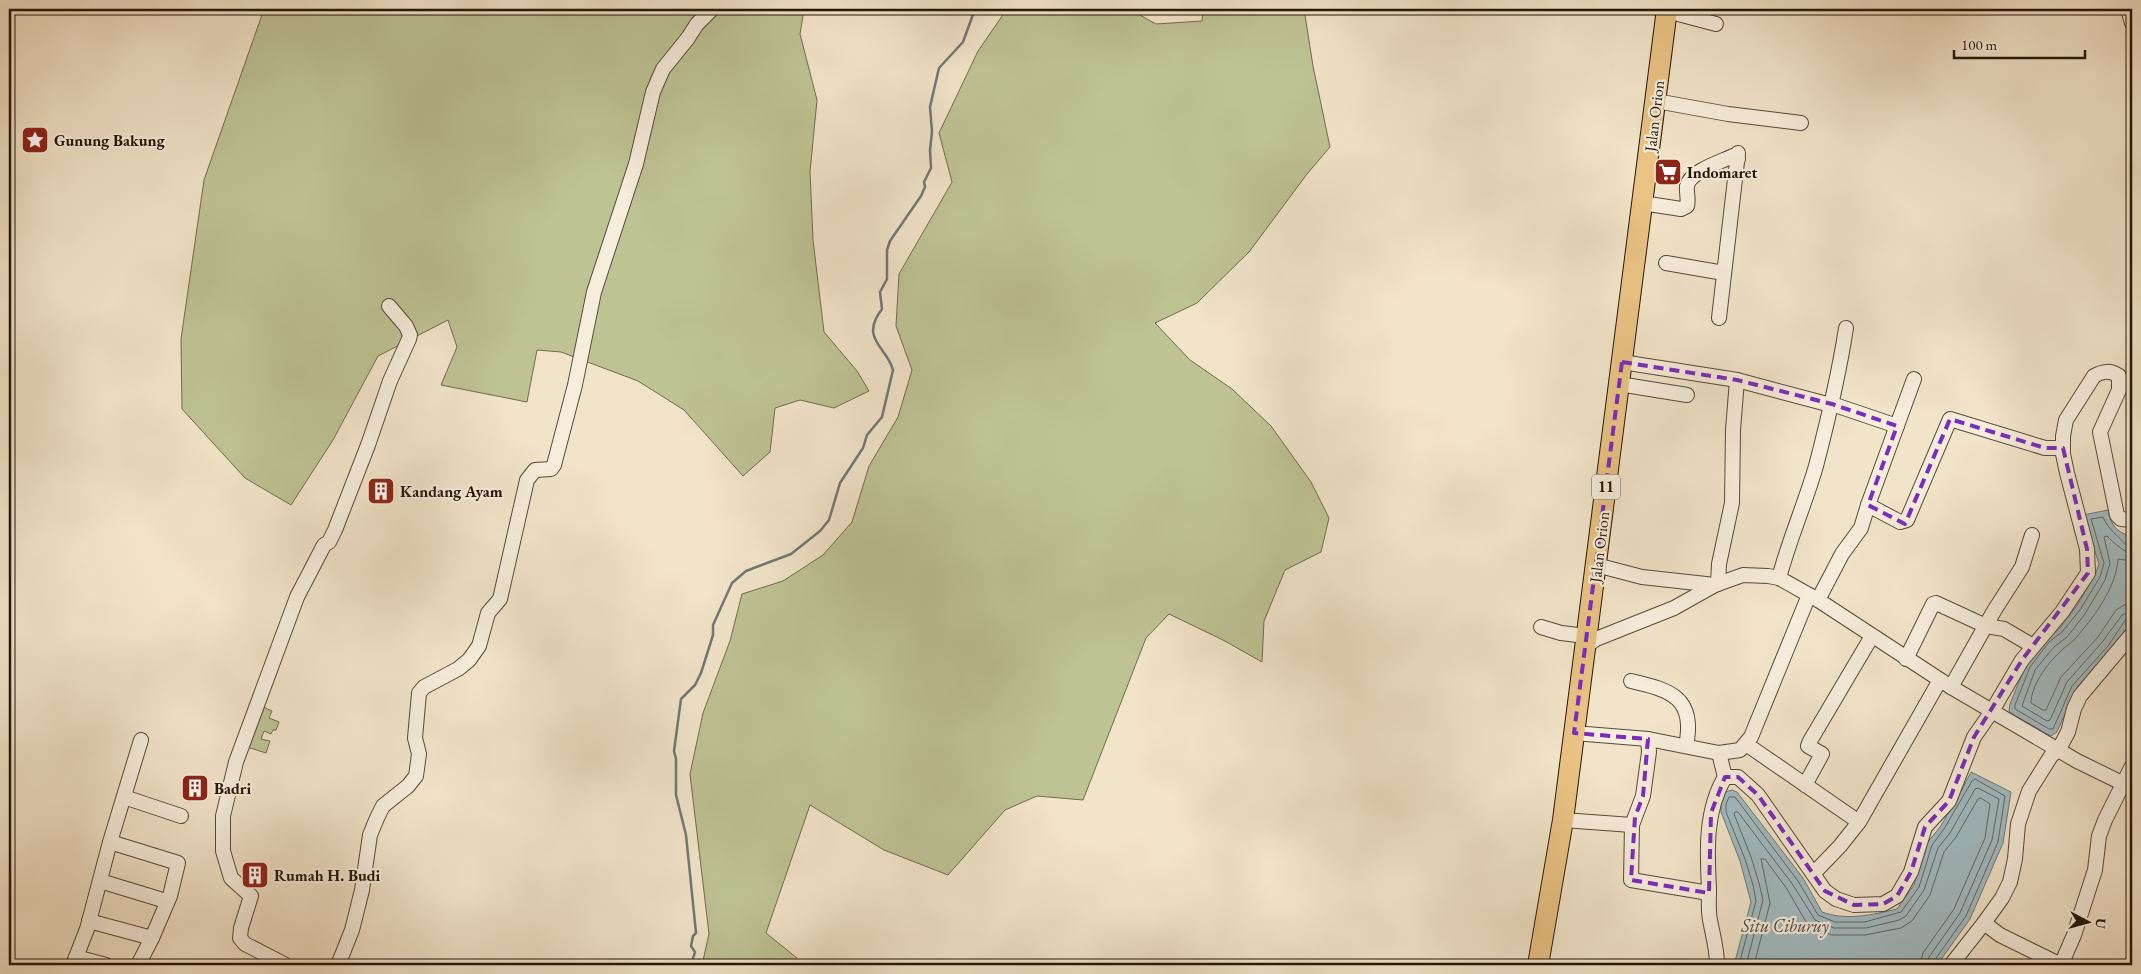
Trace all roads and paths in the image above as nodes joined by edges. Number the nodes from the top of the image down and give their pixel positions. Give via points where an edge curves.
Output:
1 (712, 9) edge
2 (2128, 9) edge
3 (1667, 10) edge
4 (2132, 23) edge
5 (1716, 24) dead end
6 (1656, 101) junction
7 (1801, 123) dead end
8 (1642, 203) junction
9 (1666, 263) dead end
10 (1724, 273) junction
11 (388, 306) dead end
12 (1719, 318) dead end
13 (1846, 328) dead end
14 (1622, 362) junction
15 (1914, 379) dead end
16 (1737, 380) junction
17 (1619, 384) junction
18 (1686, 395) dead end
19 (1832, 404) junction
20 (1897, 426) junction
21 (2063, 448) junction
22 (1868, 505) junction
23 (2132, 520) edge
24 (2032, 535) dead end
25 (1596, 565) junction
26 (1779, 578) junction
27 (1716, 585) junction
28 (1813, 597) junction
29 (1541, 626) dead end
30 (1986, 626) junction
31 (2132, 634) edge
32 (1872, 636) junction
33 (1586, 641) junction
34 (2033, 646) junction
35 (1906, 659) junction
36 (1631, 681) dead end
37 (1945, 684) junction
38 (1992, 711) junction
39 (1574, 733) junction
40 (141, 740) dead end
41 (1648, 740) junction
42 (1746, 744) junction
43 (1686, 746) junction
44 (2059, 749) junction
45 (1719, 753) junction
46 (2132, 766) edge
47 (1725, 777) junction
48 (2122, 783) junction
49 (1805, 785) junction
50 (124, 797) junction
51 (181, 816) dead end
52 (1563, 820) junction
53 (1859, 822) junction
54 (1632, 825) junction
55 (110, 842) junction
56 (1814, 873) junction
57 (100, 881) junction
58 (1709, 893) junction
59 (166, 901) junction
60 (90, 920) junction
61 (1984, 923) junction
62 (152, 938) junction
63 (75, 961) edge
64 (106, 965) edge
65 (138, 965) edge
66 (286, 965) edge
67 (338, 965) edge
68 (1538, 965) edge
69 (1717, 965) edge
70 (1951, 965) edge

1 - 67 street via 663,69 653,92 636,164 594,292 554,465 551,470 535,470 527,480 500,599 488,613 478,646 464,665 424,686 419,693 416,776 383,806 377,818 370,835 352,930
2 - 4 street
3 - 5 street
3 - 6 highway, Jalan Orion / 11
6 - 7 street
6 - 8 highway, Jalan Orion / 11
8 - 10 street via 1681,210 1687,206 1689,180 1709,167 1738,156
8 - 14 highway, Jalan Orion / 11
9 - 10 street
10 - 12 street
11 - 66 street via 406,326 409,339 329,542 324,545 297,597 236,762 223,816 223,850 231,878 251,896 240,938 245,944
13 - 19 street
14 - 16 street
14 - 17 highway, Jalan Orion / 11
15 - 20 street
16 - 19 street
16 - 27 street via 1732,503
17 - 18 street
17 - 25 highway, Jalan Orion / 11
19 - 20 street
19 - 26 street via 1816,466
20 - 22 street
21 - 22 street via 2045,448 1950,419 1907,520 1900,522
21 - 23 street via 2066,420 2094,376 2113,372 2119,376 2119,390 2100,432 2117,515 2121,519
21 - 34 street via 2087,549 2088,573 2062,612
22 - 28 street via 1862,528
24 - 30 street via 2022,567
25 - 27 street via 1642,577
25 - 33 highway, Jalan Orion / 11
26 - 27 street via 1743,575
26 - 28 street
27 - 33 street via 1674,608
28 - 32 street
28 - 42 street
29 - 33 street
30 - 34 street via 2004,629
30 - 35 street via 1935,603
30 - 37 street
31 - 44 street via 2080,696
32 - 35 street
32 - 49 street via 1808,746 1822,754
33 - 39 highway, Jalan Orion / 11
34 - 38 street
35 - 37 street
36 - 43 street via 1678,697 1687,715
37 - 38 street
37 - 53 street
38 - 44 street
38 - 56 street via 1974,738 1949,801 1925,827 1911,872 1898,896 1883,904 1854,905 1824,891
39 - 41 street
39 - 52 highway, Jalan Orion / 11
40 - 50 street
41 - 43 street
41 - 54 street via 1643,796
42 - 45 street via 1740,750
42 - 49 street
43 - 45 street
44 - 48 street
44 - 61 street via 2050,756 2029,792 2018,824 2010,882
45 - 47 street
46 - 48 street
47 - 56 street via 1738,776 1758,795
47 - 58 street via 1711,814 1707,858
48 - 61 street via 2099,836 2095,870 2061,965 2000,935
49 - 53 street
50 - 51 street
50 - 55 street
52 - 54 street
52 - 68 highway, Jalan Orion / 11
53 - 56 street
54 - 58 street via 1631,880
55 - 57 street
55 - 59 street via 178,863
57 - 59 street
57 - 60 street
58 - 69 street
59 - 62 street
60 - 62 street
60 - 63 street
61 - 70 street
62 - 65 street
63 - 64 street

